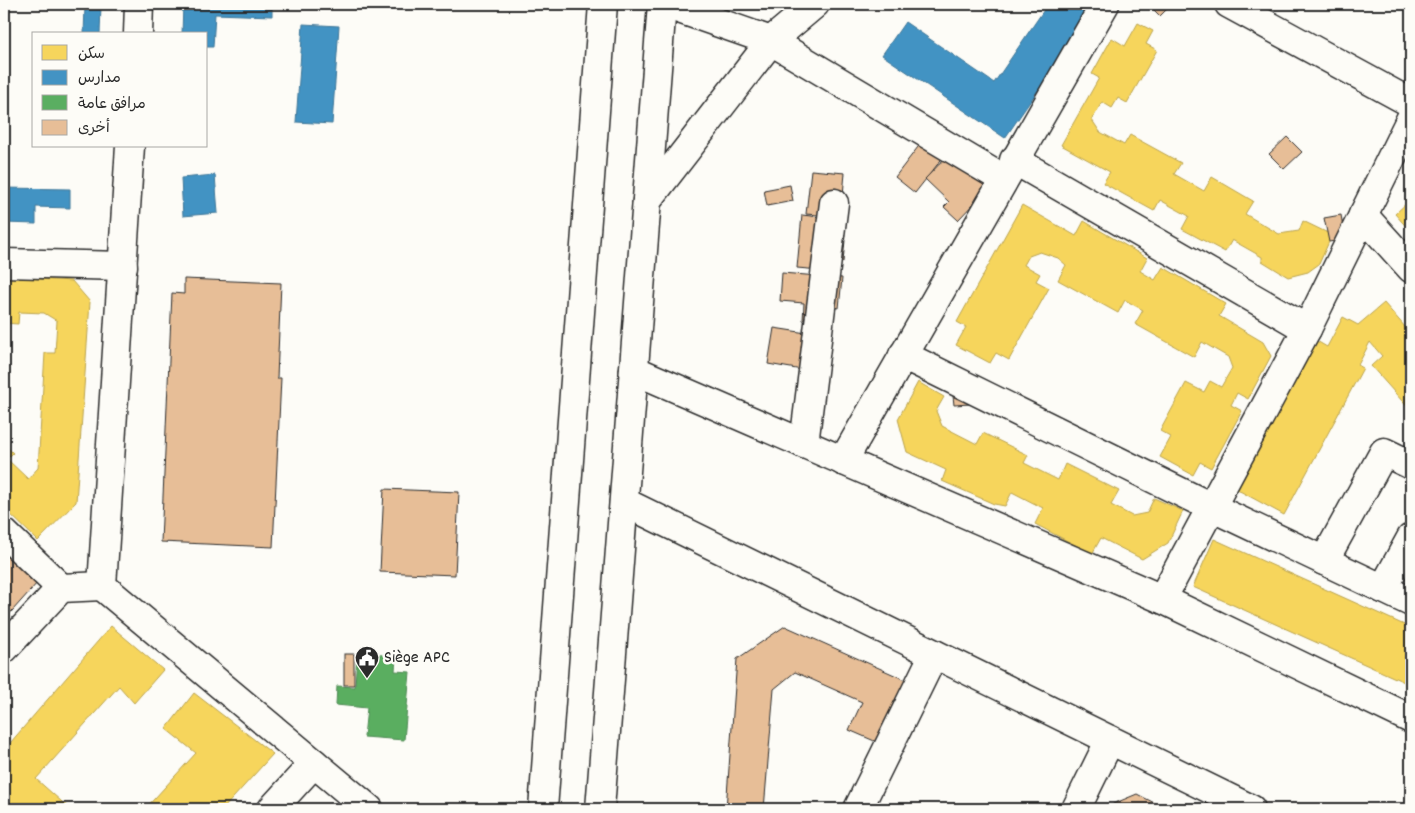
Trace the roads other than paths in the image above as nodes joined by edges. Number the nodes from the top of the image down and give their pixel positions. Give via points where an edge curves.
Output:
1 (140, 4) edge
2 (603, 4) edge
3 (664, 4) edge
4 (815, 4) edge
5 (1105, 4) edge
6 (1229, 4) edge
7 (138, 32) edge
8 (771, 41) junction
9 (1410, 119) edge
10 (130, 148) edge
11 (1008, 170) junction
12 (647, 201) junction
13 (834, 203) dead end
14 (1363, 215) junction
15 (4, 263) edge
16 (122, 266) junction
17 (1411, 268) edge
18 (1308, 329) junction
19 (903, 355) junction
20 (634, 370) junction
21 (804, 444) junction
22 (843, 461) junction
23 (1411, 465) edge
24 (624, 502) junction
25 (1211, 507) junction
26 (4, 533) edge
27 (1411, 538) edge
28 (1324, 561) junction
29 (102, 586) junction
30 (61, 588) junction
31 (1383, 589) junction
32 (1162, 599) junction
33 (1411, 602) edge
34 (4, 649) edge
35 (934, 654) junction
36 (1411, 719) edge
37 (1110, 740) junction
38 (314, 763) junction
39 (272, 809) edge
40 (369, 809) edge
41 (544, 809) edge
42 (600, 809) edge
43 (858, 809) edge
44 (1076, 809) edge
45 (1251, 809) edge

1 - 7 street
2 - 41 street
3 - 8 street
3 - 12 street
4 - 8 street
5 - 11 street
6 - 9 street
8 - 11 street
8 - 12 street
9 - 14 street
10 - 16 street
11 - 18 street
11 - 19 street
12 - 20 street
13 - 21 street
14 - 17 street
14 - 18 street
15 - 16 street
16 - 29 street
18 - 25 street
19 - 22 street
19 - 25 street
20 - 21 street
20 - 24 street
21 - 22 street
22 - 32 street
23 - 28 street via 1384,452
24 - 35 street
24 - 42 street
25 - 28 street
25 - 32 street
26 - 30 street
27 - 31 street
28 - 31 street
29 - 30 street
29 - 38 street
30 - 34 street
31 - 33 street
32 - 36 street
35 - 37 street
35 - 43 street
37 - 44 street
37 - 45 street
38 - 39 street
38 - 40 street

